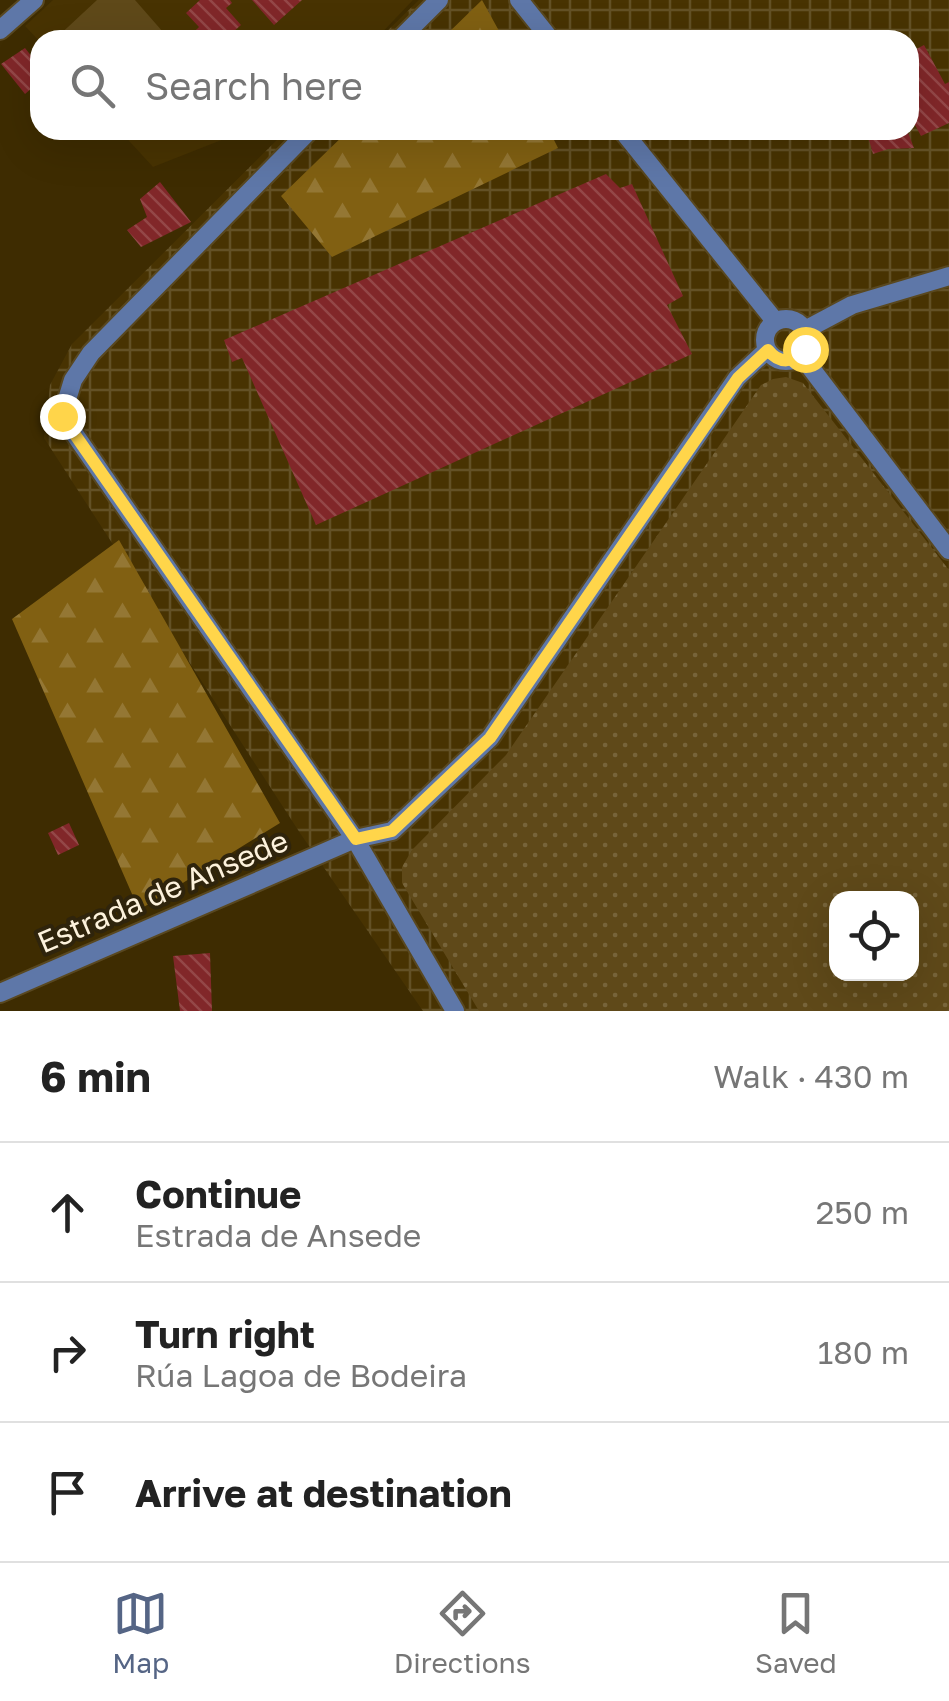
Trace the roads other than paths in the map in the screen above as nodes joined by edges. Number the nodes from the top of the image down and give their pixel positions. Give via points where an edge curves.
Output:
1 (34, 0) edge
2 (438, 0) edge
3 (519, 0) edge
4 (0, 30) edge
5 (409, 30) edge
6 (542, 30) edge
7 (300, 140) edge
8 (630, 140) edge
9 (949, 276) edge
10 (775, 321) junction
11 (805, 330) junction
12 (768, 350) junction
13 (800, 355) junction
14 (949, 550) edge
15 (356, 839) junction
16 (0, 992) edge
17 (455, 1011) edge

1 - 4 street
2 - 5 street
3 - 6 street
7 - 15 street via 91,353 73,380 62,416
8 - 10 street
9 - 11 street via 852,305
10 - 11 street via 790,318
10 - 12 street via 765,337
11 - 13 street
12 - 13 street via 783,361
12 - 15 street, Estrada de Ansede via 738,378 490,738 392,831
13 - 14 street
15 - 16 street, Estrada de Ansede
15 - 17 street

